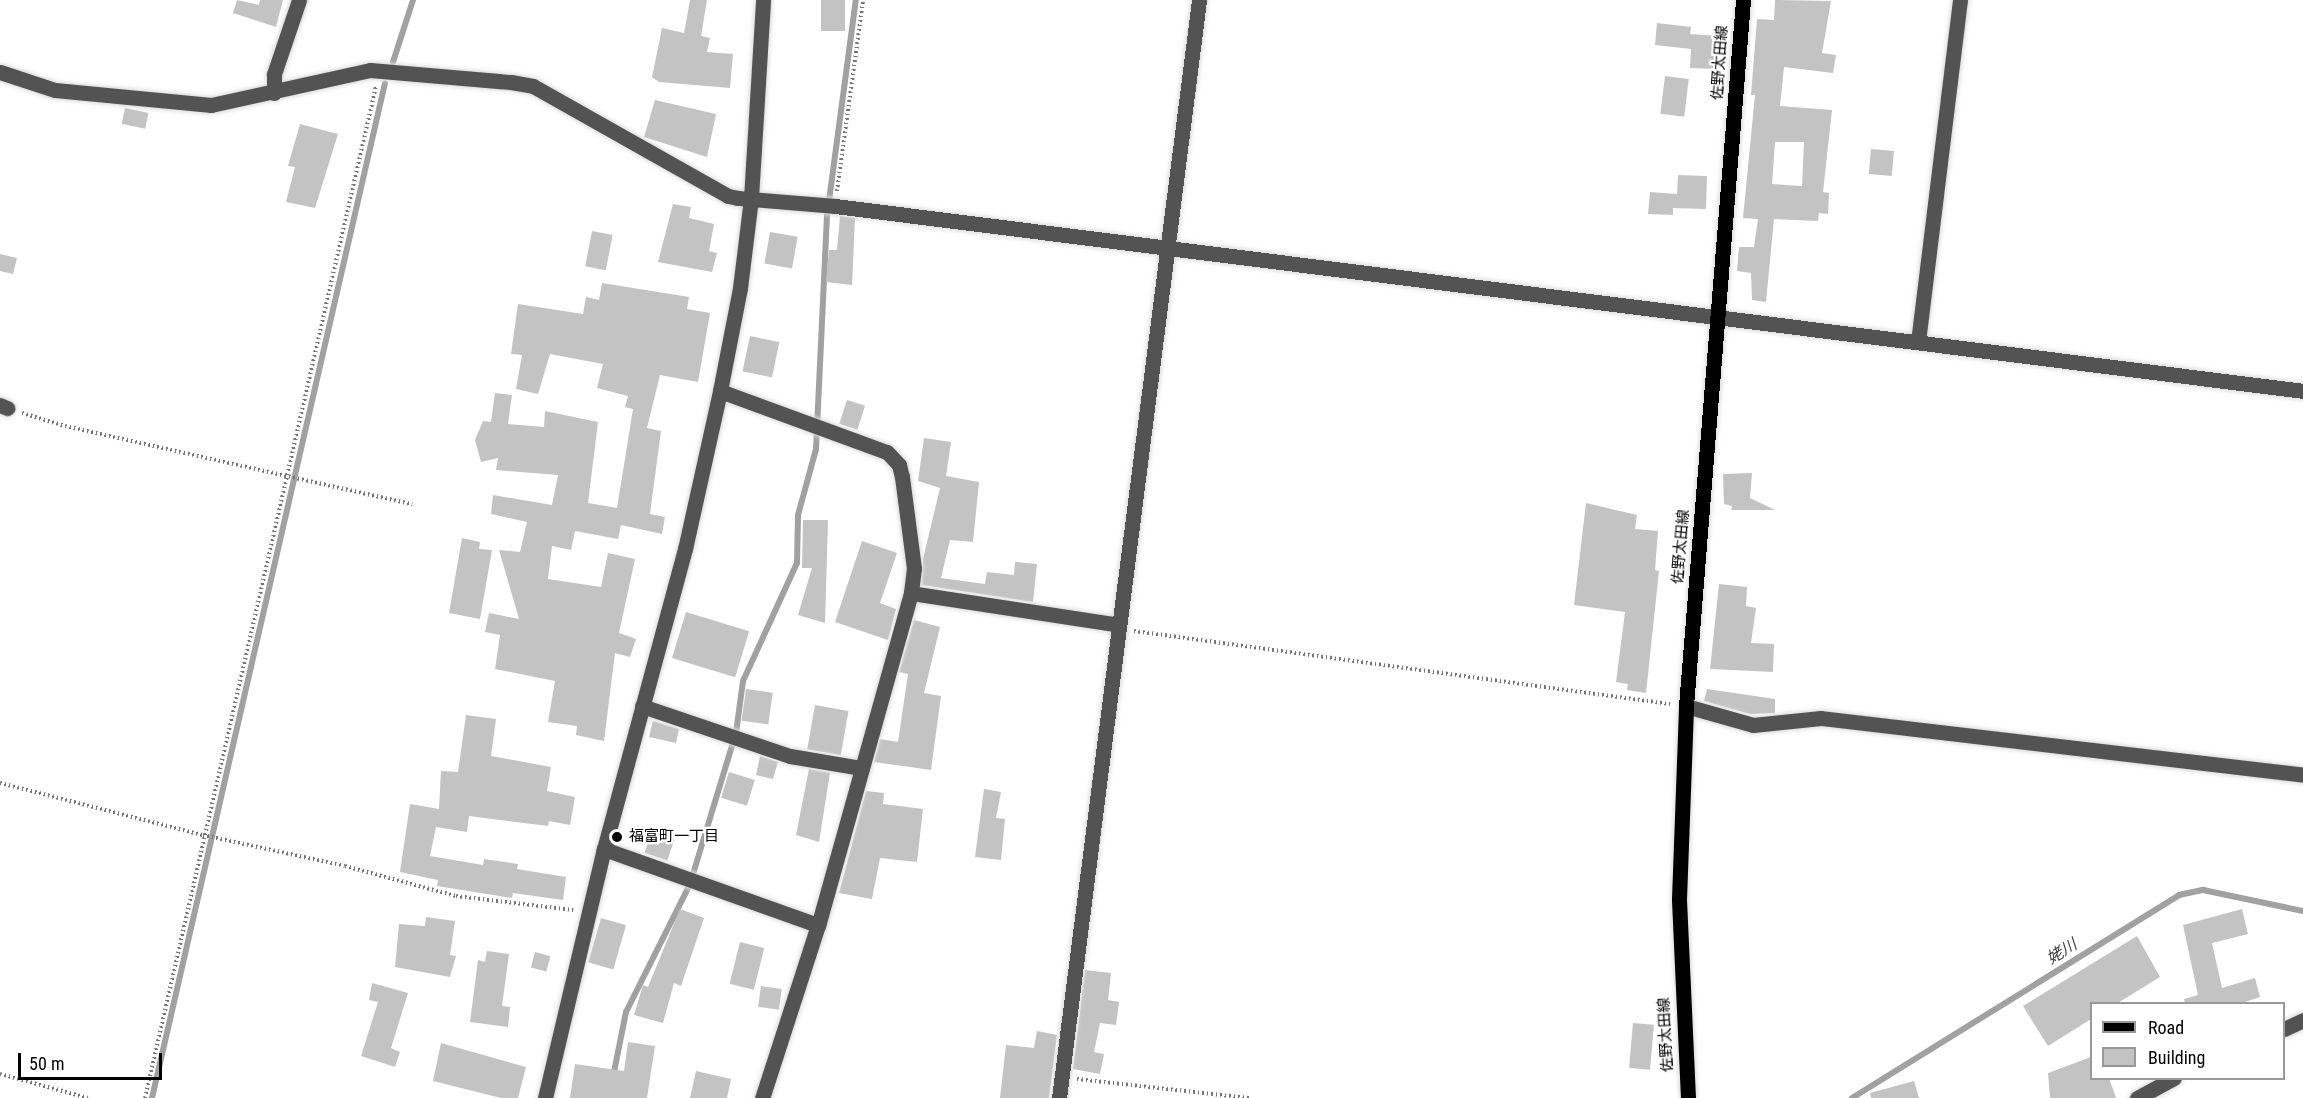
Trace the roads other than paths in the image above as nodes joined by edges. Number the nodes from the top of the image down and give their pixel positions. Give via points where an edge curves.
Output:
1 (298, 0) edge
2 (763, 0) edge
3 (1199, 0) edge
4 (1743, 0) edge
5 (1960, 0) edge
6 (0, 72) edge
7 (274, 93) junction
8 (752, 198) junction
9 (1165, 248) junction
10 (1719, 317) junction
11 (1918, 342) junction
12 (720, 391) junction
13 (2303, 391) edge
14 (911, 593) junction
15 (1118, 627) junction
16 (642, 706) junction
17 (1686, 706) junction
18 (862, 768) junction
19 (2303, 775) edge
20 (604, 849) junction
21 (818, 925) junction
22 (2303, 1020) edge
23 (2285, 1028) edge
24 (2171, 1080) edge
25 (545, 1098) edge
26 (762, 1098) edge
27 (1059, 1098) edge
28 (1688, 1098) edge
29 (2137, 1098) edge

1 - 7 street via 274,74
2 - 8 street
3 - 9 street
4 - 10 main road, 佐野太田線
5 - 11 street
6 - 7 street via 55,90 211,105
7 - 8 street via 355,71 532,86 728,196
8 - 9 street
8 - 12 street
9 - 10 street
9 - 15 street
10 - 11 street
10 - 17 main road, 佐野太田線
11 - 13 street
12 - 14 street via 887,452 899,465 902,477 912,540
12 - 16 street via 685,549
14 - 15 street
14 - 18 street
15 - 27 street
16 - 18 street via 790,756
16 - 20 street
17 - 19 street via 1753,725 1821,718
17 - 28 main road, 佐野太田線 via 1679,899
18 - 21 street
20 - 21 street
20 - 25 street
21 - 26 street
22 - 23 street
24 - 29 street

